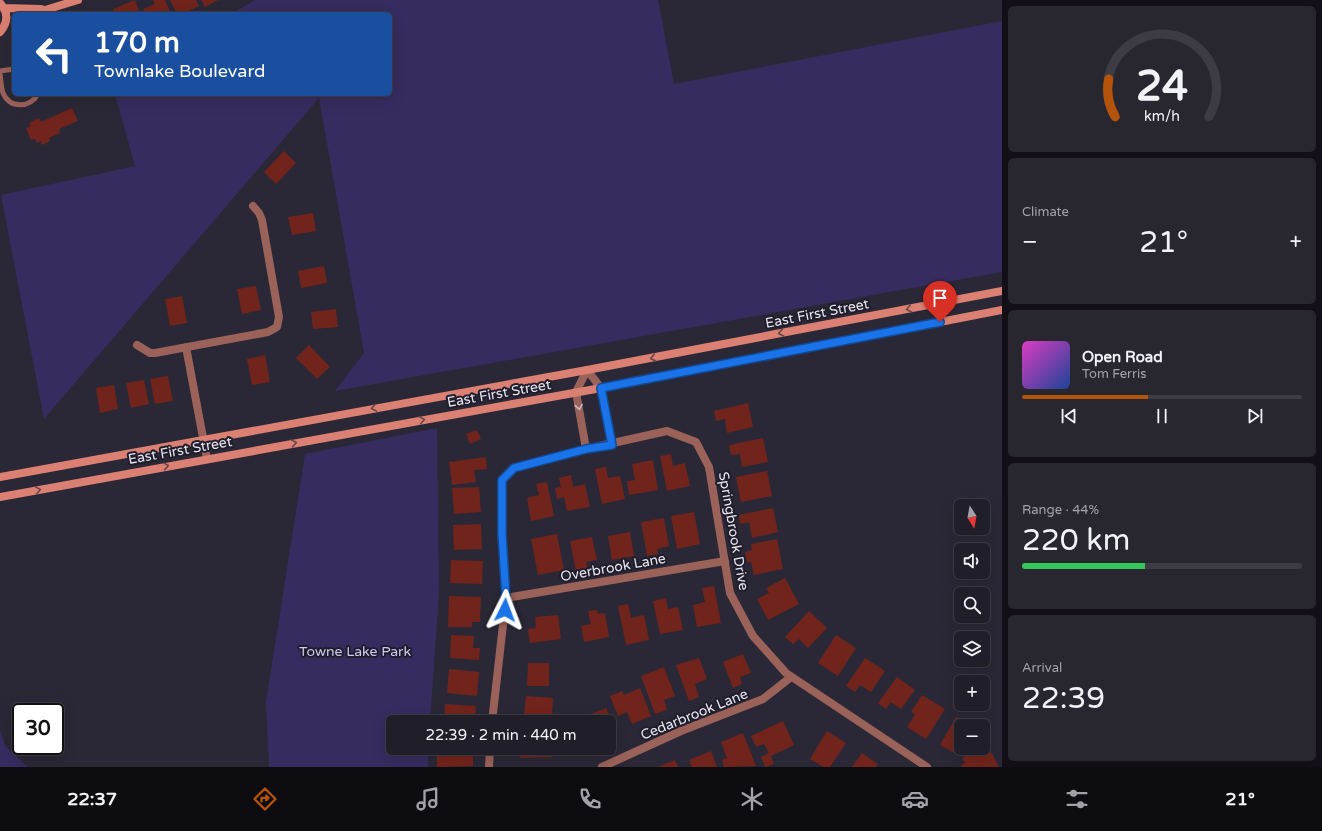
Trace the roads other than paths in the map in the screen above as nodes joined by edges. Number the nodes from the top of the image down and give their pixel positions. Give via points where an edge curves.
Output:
1 (78, 0) edge
2 (2, 5) edge
3 (46, 9) junction
4 (38, 12) edge
5 (10, 22) edge
6 (0, 32) edge
7 (12, 70) edge
8 (0, 73) edge
9 (37, 96) edge
10 (253, 206) dead end
11 (1002, 291) edge
12 (1002, 310) edge
13 (136, 345) dead end
14 (186, 347) junction
15 (587, 370) junction
16 (601, 388) junction
17 (576, 392) junction
18 (204, 439) junction
19 (612, 445) junction
20 (586, 449) junction
21 (208, 458) junction
22 (0, 477) edge
23 (0, 497) edge
24 (725, 561) junction
25 (506, 598) junction
26 (791, 677) junction
27 (493, 715) edge
28 (490, 755) edge
29 (490, 767) edge
30 (602, 767) edge
31 (927, 767) edge

1 - 3 main road
2 - 3 main road
2 - 5 main road
3 - 4 main road
5 - 6 main road
7 - 8 lane
8 - 9 lane via 4,94 11,103 24,106 34,101
10 - 14 street via 262,220 279,317 277,327 268,332
11 -> 15 main road, East First Street
12 - 16 main road, East First Street
13 - 14 street via 145,351 155,353
14 - 18 street
15 - 16 street
15 - 17 street
15 -> 18 main road, East First Street
16 - 17 main road, East First Street
16 - 19 street
17 -> 20 street
21 -> 17 main road, East First Street
18 - 21 street
18 - 22 main road, East First Street
19 - 20 street, Springbrook Drive
19 - 24 street, Springbrook Drive via 667,431 696,442 709,467
20 - 25 street, Springbrook Drive via 514,468 502,480
23 -> 21 main road, East First Street
24 - 25 street, Overbrook Lane
24 - 26 street, Springbrook Drive via 730,593 753,636
25 - 27 street, Springbrook Drive
26 - 30 street, Cedarbrook Lane via 763,700 681,731
26 - 31 street, Springbrook Drive
28 - 29 street

